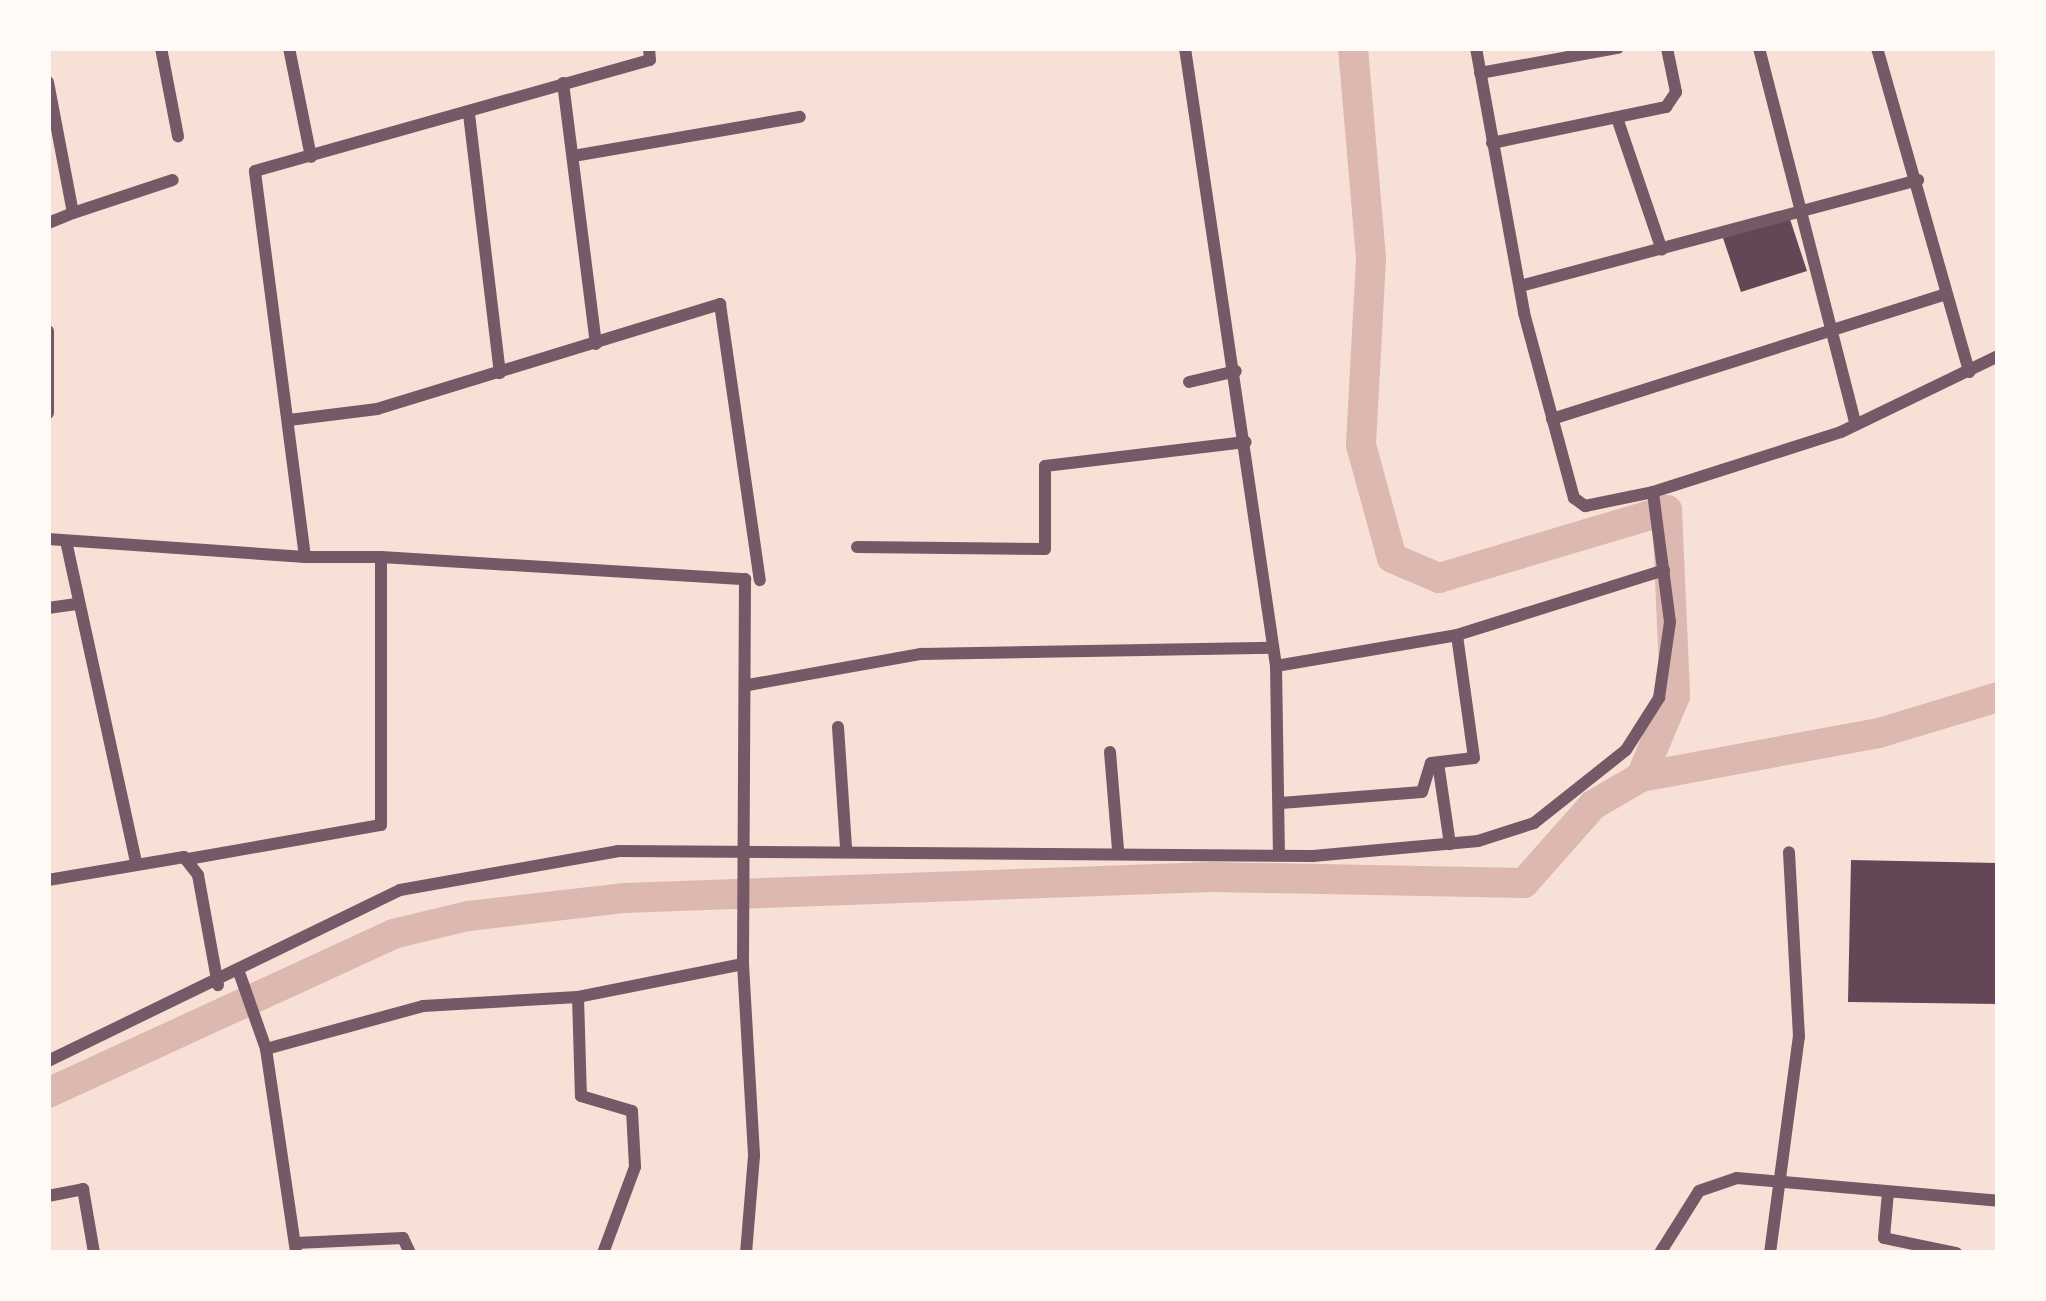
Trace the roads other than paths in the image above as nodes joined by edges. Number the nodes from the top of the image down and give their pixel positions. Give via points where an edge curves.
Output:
1 (161, 48) edge
2 (289, 48) edge
3 (1186, 48) edge
4 (1476, 48) edge
5 (1618, 48) edge
6 (1667, 48) edge
7 (1760, 48) edge
8 (1877, 48) edge
9 (650, 54) edge
10 (1480, 73) junction
11 (48, 82) edge
12 (563, 83) junction
13 (469, 114) junction
14 (800, 117) dead end
15 (1616, 118) junction
16 (178, 136) dead end
17 (1492, 143) junction
18 (55, 152) edge
19 (579, 155) junction
20 (311, 157) junction
21 (172, 179) dead end
22 (1918, 180) junction
23 (1796, 208) junction
24 (73, 213) junction
25 (48, 223) edge
26 (1662, 250) junction
27 (1520, 286) junction
28 (1945, 294) junction
29 (1829, 330) junction
30 (48, 331) edge
31 (596, 344) junction
32 (1998, 356) edge
33 (1236, 371) junction
34 (1969, 372) junction
35 (500, 373) junction
36 (1189, 382) dead end
37 (48, 413) edge
38 (1552, 419) junction
39 (289, 420) junction
40 (1856, 425) junction
41 (1246, 442) junction
42 (1654, 497) junction
43 (48, 539) edge
44 (66, 541) junction
45 (857, 547) dead end
46 (305, 557) junction
47 (381, 557) junction
48 (1664, 570) junction
49 (760, 580) dead end
50 (75, 604) junction
51 (48, 608) edge
52 (1457, 635) junction
53 (1274, 648) junction
54 (1276, 666) junction
55 (748, 685) junction
56 (838, 727) dead end
57 (1110, 752) dead end
58 (1438, 763) junction
59 (1281, 802) junction
60 (1450, 844) junction
61 (751, 848) junction
62 (846, 849) junction
63 (1118, 849) junction
64 (1789, 852) dead end
65 (1280, 855) junction
66 (188, 859) junction
67 (136, 863) junction
68 (48, 880) edge
69 (743, 964) junction
70 (240, 975) junction
71 (218, 985) junction
72 (578, 997) junction
73 (264, 1044) junction
74 (48, 1061) edge
75 (1784, 1184) junction
76 (1888, 1192) junction
77 (48, 1196) edge
78 (1998, 1201) edge
79 (296, 1248) edge
80 (94, 1253) edge
81 (410, 1253) edge
82 (603, 1253) edge
83 (746, 1253) edge
84 (1660, 1253) edge
85 (1770, 1253) edge
86 (1956, 1253) edge

1 - 16 street
2 - 20 street
3 - 33 street
4 - 10 street
5 - 10 street
6 - 15 street via 1674,101
7 - 23 street
8 - 22 street
9 - 12 street
10 - 17 street
11 - 18 street
12 - 13 street
12 - 19 street
13 - 20 street
13 - 35 street
14 - 19 street
15 - 17 street
15 - 26 street
17 - 27 street
18 - 24 street
19 - 31 street
20 - 39 street via 255,171
21 - 24 street
22 - 23 street
22 - 28 street
23 - 26 street
23 - 29 street
24 - 25 street
26 - 27 street
27 - 38 street
28 - 29 street
28 - 34 street
29 - 38 street
29 - 40 street
30 - 37 street
31 - 35 street
31 - 49 street via 721,304
32 - 34 street
33 - 36 street
33 - 41 street
34 - 40 street
35 - 39 street
38 - 42 street via 1580,505
39 - 46 street
40 - 42 street
41 - 45 street via 1045,466 1045,550
41 - 53 street
42 - 48 street
43 - 44 street
44 - 46 street
44 - 50 street
46 - 47 street
47 - 55 street via 746,579
47 - 66 street via 380,830
48 - 52 street
48 - 60 street via 1659,698 1626,750 1534,823
50 - 51 street
50 - 67 street
52 - 54 street
52 - 58 street via 1477,752
53 - 54 street
53 - 55 street via 921,654
54 - 59 street
55 - 61 street
56 - 62 street
57 - 63 street
58 - 59 street via 1422,792
58 - 60 street
59 - 65 street
60 - 65 street
61 - 62 street
61 - 69 street
61 - 70 street via 618,850 400,890
62 - 63 street
63 - 65 street
64 - 75 street via 1799,1037
66 - 67 street
66 - 71 street
67 - 68 street
69 - 72 street
69 - 83 street via 754,1156
70 - 71 street
70 - 73 street
71 - 74 street
72 - 73 street via 423,1006
72 - 82 street via 581,1096 632,1111 635,1167
73 - 79 street
75 - 76 street
75 - 84 street via 1737,1178 1699,1191
75 - 85 street
76 - 78 street
76 - 86 street via 1884,1238
77 - 80 street via 82,1190
79 - 81 street via 403,1238

